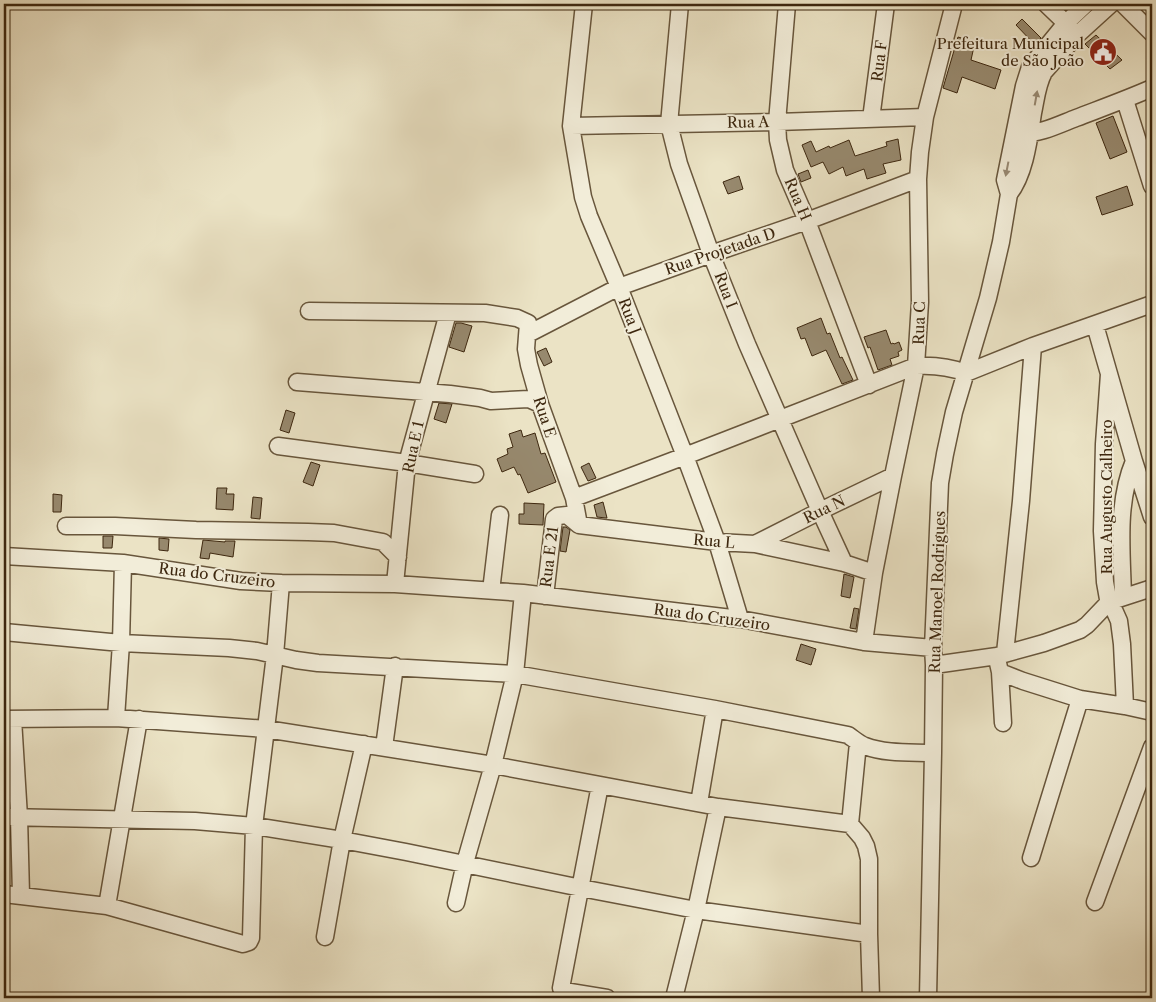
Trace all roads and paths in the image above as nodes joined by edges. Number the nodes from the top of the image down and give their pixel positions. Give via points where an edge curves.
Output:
1 (584, 4) edge
2 (680, 4) edge
3 (787, 4) edge
4 (886, 4) edge
5 (954, 4) edge
6 (1046, 4) edge
7 (1086, 4) edge
8 (1111, 4) edge
9 (1123, 4) edge
10 (1072, 29) junction
11 (1152, 33) edge
12 (1152, 88) edge
13 (1125, 100) junction
14 (925, 117) junction
15 (871, 119) junction
16 (777, 122) junction
17 (669, 124) junction
18 (571, 126) junction
19 (1022, 134) junction
20 (918, 179) junction
21 (1152, 186) edge
22 (807, 221) junction
23 (711, 254) junction
24 (619, 288) junction
25 (1152, 304) edge
26 (309, 311) dead end
27 (448, 313) junction
28 (1095, 325) junction
29 (528, 334) junction
30 (1033, 346) junction
31 (916, 366) junction
32 (966, 373) junction
33 (1109, 374) junction
34 (297, 382) dead end
35 (869, 385) junction
36 (426, 392) junction
37 (540, 404) junction
38 (779, 419) junction
39 (278, 446) dead end
40 (685, 456) junction
41 (1134, 461) junction
42 (407, 463) junction
43 (475, 474) dead end
44 (893, 476) junction
45 (574, 498) junction
46 (820, 511) junction
47 (500, 515) dead end
48 (1152, 517) edge
49 (579, 525) junction
50 (66, 526) dead end
51 (717, 542) junction
52 (755, 544) junction
53 (4, 556) edge
54 (398, 557) junction
55 (844, 562) junction
56 (123, 564) junction
57 (874, 572) junction
58 (281, 583) junction
59 (395, 584) junction
60 (1152, 588) edge
61 (491, 590) junction
62 (523, 593) junction
63 (545, 596) junction
64 (1116, 600) junction
65 (740, 619) junction
66 (4, 632) edge
67 (864, 642) junction
68 (121, 644) junction
69 (933, 648) junction
70 (275, 655) junction
71 (1001, 655) junction
72 (934, 665) junction
73 (396, 666) junction
74 (1000, 672) junction
75 (515, 674) junction
76 (1080, 699) junction
77 (1125, 706) junction
78 (715, 709) junction
79 (1152, 712) edge
80 (116, 718) junction
81 (9, 719) edge
82 (139, 719) junction
83 (1003, 724) dead end
84 (266, 729) junction
85 (858, 743) junction
86 (364, 744) junction
87 (384, 747) junction
88 (1152, 747) edge
89 (933, 753) junction
90 (493, 765) junction
91 (600, 785) junction
92 (699, 803) junction
93 (718, 807) junction
94 (11, 817) edge
95 (123, 819) junction
96 (850, 824) junction
97 (254, 826) junction
98 (342, 840) junction
99 (1031, 858) dead end
100 (466, 863) junction
101 (581, 888) junction
102 (4, 894) edge
103 (20, 895) junction
104 (1095, 902) dead end
105 (456, 903) dead end
106 (108, 906) junction
107 (696, 910) junction
108 (869, 934) junction
109 (325, 937) dead end
110 (607, 998) edge
111 (674, 998) edge
112 (872, 998) edge
113 (928, 998) edge

1 - 18 street, Rua J
2 - 17 street, Rua I
3 - 16 street, Rua H
4 - 15 street, Rua F
5 - 14 street, Rua C
6 - 10 street
7 - 10 street
8 - 10 street
9 - 11 street
10 - 19 street, Rua Manoel Rodrigues via 1030,67 1024,86
12 - 13 street
13 - 19 street via 1049,128
13 - 21 street
14 - 15 street, Rua A
14 - 20 street, Rua C
15 - 16 street, Rua A
16 - 17 street, Rua A
16 - 22 street, Rua H via 785,170
17 - 18 street, Rua A
17 - 23 street, Rua I via 679,164
18 - 24 street, Rua J via 583,197
19 - 32 street, Rua Manoel Rodrigues via 1005,180 1009,194 1001,242
20 - 22 street, Rua Projetada D
20 - 31 street, Rua C via 920,302
22 - 23 street, Rua Projetada D
22 - 35 street, Rua H
23 - 24 street, Rua Projetada D
23 - 38 street, Rua I
24 - 29 street, Rua Projetada D
24 - 40 street, Rua J
25 - 28 street
26 - 27 street
27 - 29 street via 485,313 517,318 528,323
27 - 36 street, Rua E 1
28 - 30 street
28 - 33 street
29 - 37 street, Rua E via 527,357
30 - 32 street
30 - 71 street via 1021,500
31 - 32 street via 945,367
31 - 35 street
31 - 44 street, Rua C
32 - 69 street, Rua Manoel Rodrigues via 944,454 940,483
33 - 41 street
33 - 64 street, Rua Augusto Calheiro via 1102,531 1105,582
34 - 36 street
35 - 38 street
36 - 37 street via 490,401 529,399
36 - 42 street, Rua E 1
37 - 45 street, Rua E
38 - 40 street
38 - 46 street, Rua I
39 - 42 street
40 - 45 street
40 - 51 street, Rua J
41 - 48 street
41 - 64 street via 1123,504
42 - 43 street
42 - 54 street, Rua E 1
44 - 46 street, Rua N
44 - 57 street, Rua C
45 - 49 street
46 - 52 street, Rua N
46 - 55 street, Rua I
47 - 61 street
49 - 51 street, Rua L
49 - 63 street, Rua E 21 via 567,516 558,516 553,521
50 - 54 street via 334,533 383,542
51 - 52 street, Rua L
51 - 65 street, Rua J
52 - 55 street, Rua L
53 - 56 street, Rua do Cruzeiro
54 - 59 street, Rua E 1
55 - 57 street, Rua L
56 - 58 street, Rua do Cruzeiro via 241,581
56 - 68 street
57 - 67 street, Rua C
58 - 59 street, Rua do Cruzeiro
58 - 70 street
59 - 61 street, Rua do Cruzeiro
60 - 64 street
61 - 62 street, Rua do Cruzeiro
62 - 63 street, Rua do Cruzeiro
62 - 75 street
63 - 65 street, Rua do Cruzeiro
64 - 71 street via 1080,630
64 - 77 street, Rua Augusto Calheiro
65 - 67 street, Rua do Cruzeiro
66 - 68 street
67 - 69 street, Rua do Cruzeiro
68 - 70 street via 229,648
68 - 80 street
69 - 72 street, Rua Manoel Rodrigues
70 - 73 street via 318,663
70 - 84 street
71 - 72 street
71 - 74 street
72 - 89 street, Rua Manoel Rodrigues
73 - 75 street
73 - 87 street
74 - 76 street
74 - 83 street
75 - 78 street
75 - 90 street
76 - 77 street
76 - 99 street
77 - 79 street
78 - 85 street via 848,735
78 - 92 street
80 - 81 street
80 - 82 street
81 - 94 street
82 - 84 street
82 - 95 street
84 - 86 street
84 - 97 street
85 - 89 street via 879,749
85 - 96 street
86 - 87 street
86 - 98 street
87 - 90 street
88 - 104 street
89 - 113 street, Rua Manoel Rodrigues
90 - 91 street
90 - 100 street
91 - 92 street
91 - 101 street
92 - 93 street
93 - 96 street
93 - 107 street
94 - 95 street
94 - 103 street
95 - 97 street
95 - 106 street
96 - 108 street via 862,838 869,859
97 - 98 street
97 - 106 street via 251,938 248,944
98 - 100 street
98 - 109 street
100 - 101 street
100 - 105 street
101 - 107 street
101 - 110 street via 561,988
102 - 103 street
103 - 106 street
107 - 108 street
107 - 111 street
108 - 112 street

